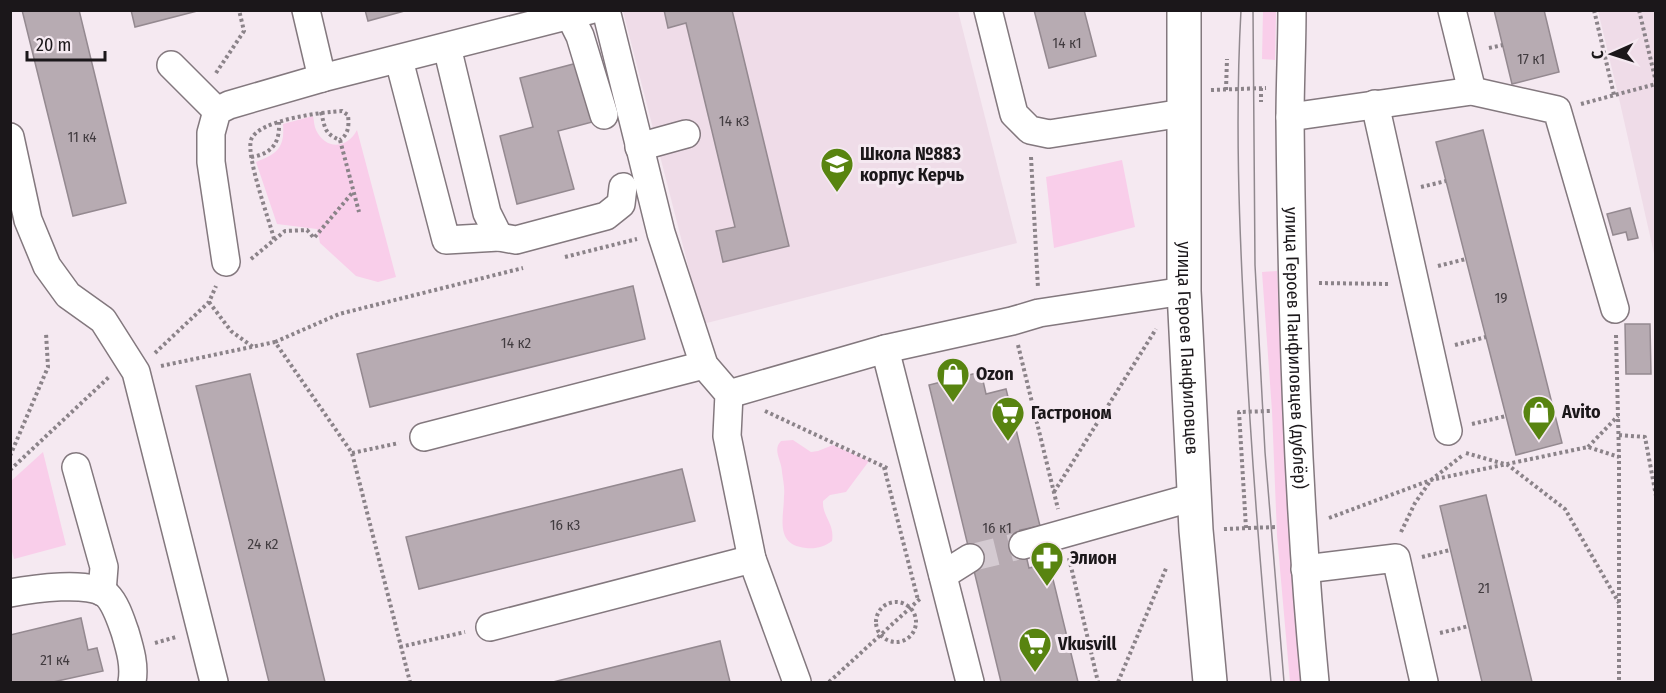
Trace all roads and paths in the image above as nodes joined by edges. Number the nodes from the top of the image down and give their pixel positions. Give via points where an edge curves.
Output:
1 (239, 10) edge
2 (306, 10) edge
3 (567, 10) edge
4 (590, 10) edge
5 (606, 10) edge
6 (988, 10) edge
7 (1184, 10) edge
8 (1292, 10) edge
9 (1452, 10) edge
10 (1594, 10) edge
11 (1639, 10) edge
12 (447, 47) junction
13 (1227, 59) dead end
14 (399, 60) junction
15 (171, 64) dead end
16 (322, 78) junction
17 (1656, 83) edge
18 (1292, 86) junction
19 (1261, 88) junction
20 (1226, 90) junction
21 (1472, 91) junction
22 (1614, 95) junction
23 (1183, 101) junction
24 (210, 104) junction
25 (1261, 105) dead end
26 (1375, 105) junction
27 (1557, 110) junction
28 (321, 112) junction
29 (604, 115) dead end
30 (1290, 117) junction
31 (279, 122) junction
32 (1030, 130) junction
33 (686, 134) dead end
34 (10, 137) edge
35 (340, 140) junction
36 (639, 147) junction
37 (251, 157) junction
38 (623, 187) dead end
39 (353, 192) junction
40 (359, 212) dead end
41 (661, 233) junction
42 (499, 237) junction
43 (274, 239) junction
44 (557, 259) dead end
45 (534, 265) dead end
46 (224, 266) junction
47 (1314, 283) dead end
48 (1415, 284) junction
49 (1184, 291) junction
50 (209, 302) junction
51 (1615, 309) joint
52 (1039, 313) junction
53 (1012, 321) junction
54 (1157, 329) dead end
55 (46, 333) dead end
56 (275, 342) junction
57 (254, 347) junction
58 (885, 349) junction
59 (133, 365) junction
60 (704, 365) junction
61 (729, 394) junction
62 (1297, 410) junction
63 (1506, 416) dead end
64 (1618, 416) junction
65 (1458, 428) joint
66 (1619, 435) junction
67 (424, 437) joint
68 (1588, 447) junction
69 (352, 453) junction
70 (10, 456) edge
71 (1619, 457) junction
72 (1508, 465) junction
73 (884, 466) junction
74 (76, 467) dead end
75 (10, 470) edge
76 (1431, 480) junction
77 (920, 487) junction
78 (1054, 492) junction
79 (1656, 496) edge
80 (1194, 497) junction
81 (1327, 519) dead end
82 (1278, 527) dead end
83 (1064, 535) junction
84 (1023, 545) tunnel mouth
85 (970, 558) tunnel mouth
86 (1396, 558) junction
87 (752, 559) junction
88 (1167, 566) dead end
89 (1305, 569) junction
90 (943, 575) junction
91 (102, 592) junction
92 (10, 593) edge
93 (918, 600) junction
94 (1619, 604) junction
95 (910, 608) junction
96 (490, 627) joint
97 (201, 629) junction
98 (881, 635) junction
99 (400, 646) junction
100 (131, 651) junction
101 (835, 677) junction
102 (132, 682) edge
103 (214, 682) edge
104 (410, 682) edge
105 (797, 682) edge
106 (829, 682) edge
107 (838, 682) edge
108 (970, 682) edge
109 (1098, 682) edge
110 (1118, 682) edge
111 (1210, 682) edge
112 (1315, 682) edge
113 (1424, 682) edge
114 (1619, 682) edge

1 - 24 path via 243,31
2 - 16 street
3 - 29 street via 580,36
4 - 12 street
5 - 36 street
6 - 32 street via 1014,114
7 - 23 main road, улица Героев Панфиловцев
8 - 18 street, улица Героев Панфиловцев (дублёр)
9 - 21 street
10 - 22 path
11 - 17 path
12 - 14 street
12 - 42 street via 487,213
13 - 20 path
14 - 16 street
14 - 42 street via 446,240
15 - 24 street
16 - 24 street via 229,105
17 - 22 path
18 - 19 path
18 - 30 street, улица Героев Панфиловцев (дублёр)
19 - 20 path
19 - 25 path
20 - 23 path
21 - 26 street
21 - 27 street
22 - 27 path
23 - 32 street via 1049,134
23 - 49 main road, улица Героев Панфиловцев
24 - 46 street via 210,162
26 - 30 street
26 - 48 street
27 - 51 street
28 - 31 path
28 - 35 path via 326,131
28 - 35 path via 342,111 348,115 349,126
30 - 62 street, улица Героев Панфиловцев (дублёр)
31 - 37 path via 260,128 251,139
31 - 37 path via 280,135 275,147 264,155
32 - 52 path
33 - 36 street
34 - 59 street via 28,220 47,266 68,295 103,320
35 - 39 path
36 - 41 street
37 - 43 path
38 - 42 street via 621,204 606,216 516,240
39 - 40 path
39 - 43 path via 314,238 308,230 285,231
41 - 44 path
41 - 60 street
43 - 46 path via 246,263
45 - 56 path via 339,314
46 - 50 path
47 - 48 path
48 - 65 street
49 - 52 street
49 - 80 main road, улица Героев Панфиловцев
50 - 57 path via 231,331
50 - 59 path
51 - 64 path
52 - 53 street
53 - 58 street
53 - 78 path
54 - 78 path
55 - 70 path via 48,367
56 - 57 path
56 - 69 path
57 - 59 path
58 - 61 street
58 - 77 street
59 - 75 path
59 - 97 street
60 - 61 street
60 - 67 street
61 - 73 path
61 - 87 street via 727,436
62 - 82 path via 1239,412 1246,528
62 - 89 street, улица Героев Панфиловцев (дублёр)
63 - 65 path
64 - 66 path
64 - 68 path
66 - 71 path
66 - 79 path via 1645,437
67 - 69 path
68 - 71 path
68 - 72 path
69 - 99 path
71 - 94 path
72 - 76 path
72 - 76 path via 1466,453
72 - 94 path via 1565,508
73 - 77 path
73 - 93 path
74 - 91 street via 104,567
76 - 81 path
76 - 86 path via 1402,529
77 - 90 street
78 - 83 path
80 - 83 street
80 - 111 main road, улица Героев Панфиловцев
83 - 84 street
83 - 109 path
85 - 90 street
86 - 89 street
86 - 113 street
87 - 96 street
87 - 105 street
88 - 110 path
89 - 112 street, улица Героев Панфиловцев (дублёр)
90 - 93 path
90 - 108 street
91 - 92 street via 73,587
91 - 100 street via 118,614
93 - 95 path
94 - 114 path
95 - 98 path
95 - 98 path via 897,602 883,607 876,620
95 - 98 path via 916,622 910,637 895,642
96 - 99 path
97 - 100 path
97 - 103 street
98 - 101 path
99 - 104 path
100 - 102 street
101 - 106 path
101 - 107 path

